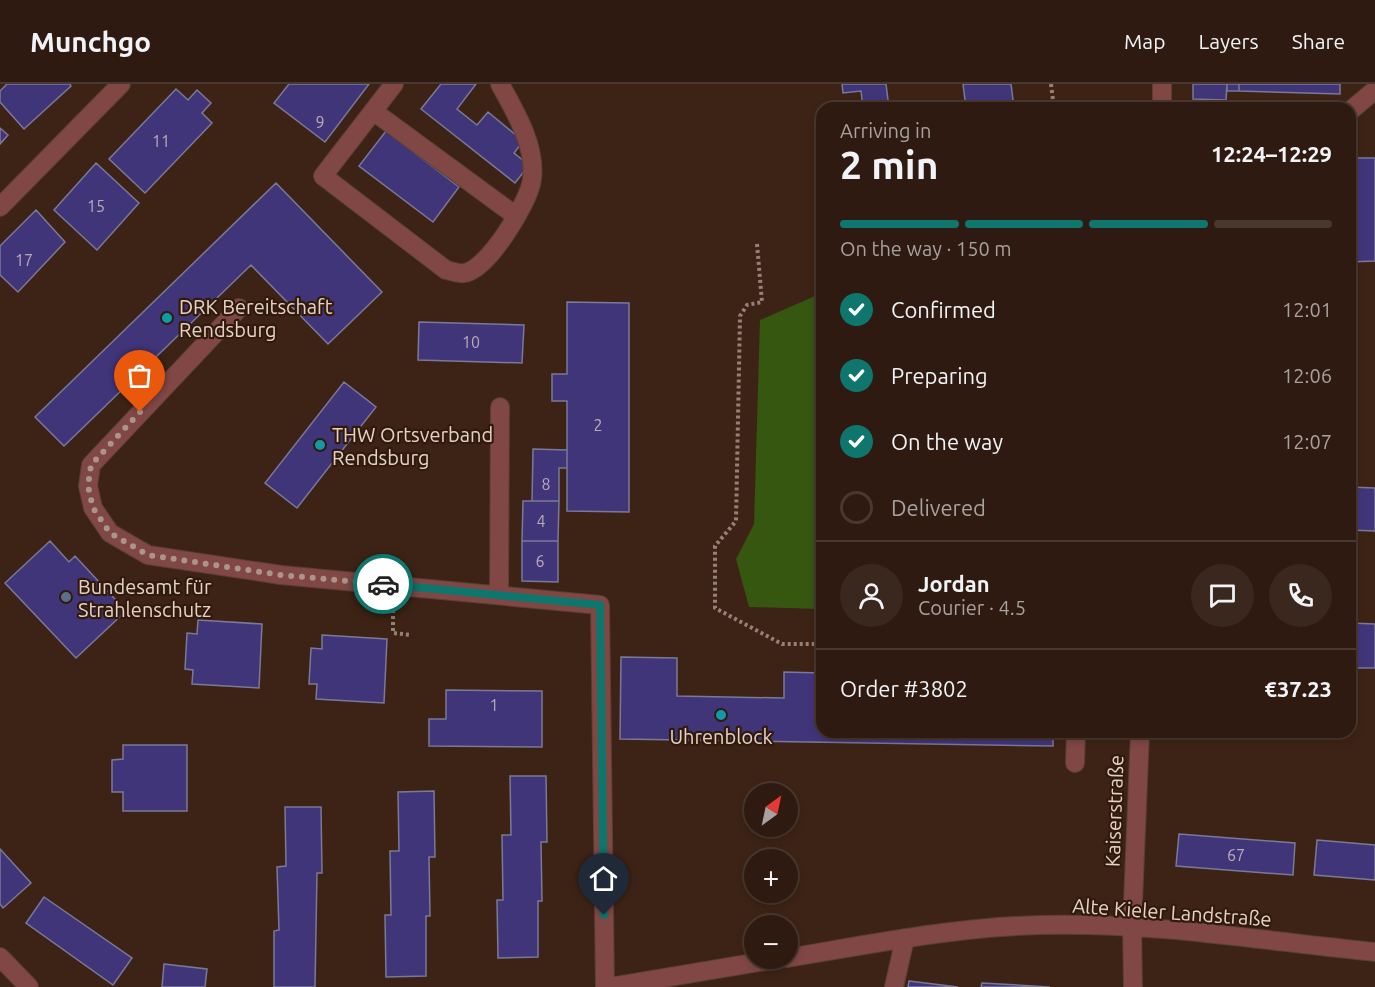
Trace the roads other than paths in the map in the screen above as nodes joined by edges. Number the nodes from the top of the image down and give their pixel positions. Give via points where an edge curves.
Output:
1 (121, 84) edge
2 (393, 84) edge
3 (500, 84) edge
4 (1162, 84) edge
5 (1375, 90) edge
6 (1162, 102) edge
7 (1356, 106) edge
8 (373, 111) junction
9 (0, 207) edge
10 (516, 216) junction
11 (239, 308) dead end
12 (500, 407) dead end
13 (499, 595) junction
14 (1076, 738) edge
15 (1140, 738) edge
16 (1075, 763) dead end
17 (1132, 927) junction
18 (905, 938) junction
19 (1375, 952) edge
20 (798, 956) edge
21 (0, 957) edge
22 (744, 965) edge
23 (29, 987) edge
24 (605, 987) edge
25 (610, 987) edge
26 (894, 987) edge
27 (1132, 987) edge

1 - 9 street
2 - 8 street
3 - 10 street via 525,132 531,161 532,179
4 - 6 street
5 - 7 street
8 - 10 street
8 - 10 street via 323,176 446,270 465,273 480,265
11 - 13 street via 91,465 88,486 93,508 110,533 148,555 202,564
12 - 13 street
13 - 24 street via 600,605
14 - 16 street
15 - 17 street, Kaiserstraße
17 - 18 street, Alte Kieler Landstraße via 1039,925
17 - 19 street, Alte Kieler Landstraße
17 - 27 street, Kaiserstraße
18 - 20 street, Alte Kieler Landstraße
18 - 26 street
21 - 23 street
22 - 25 street

